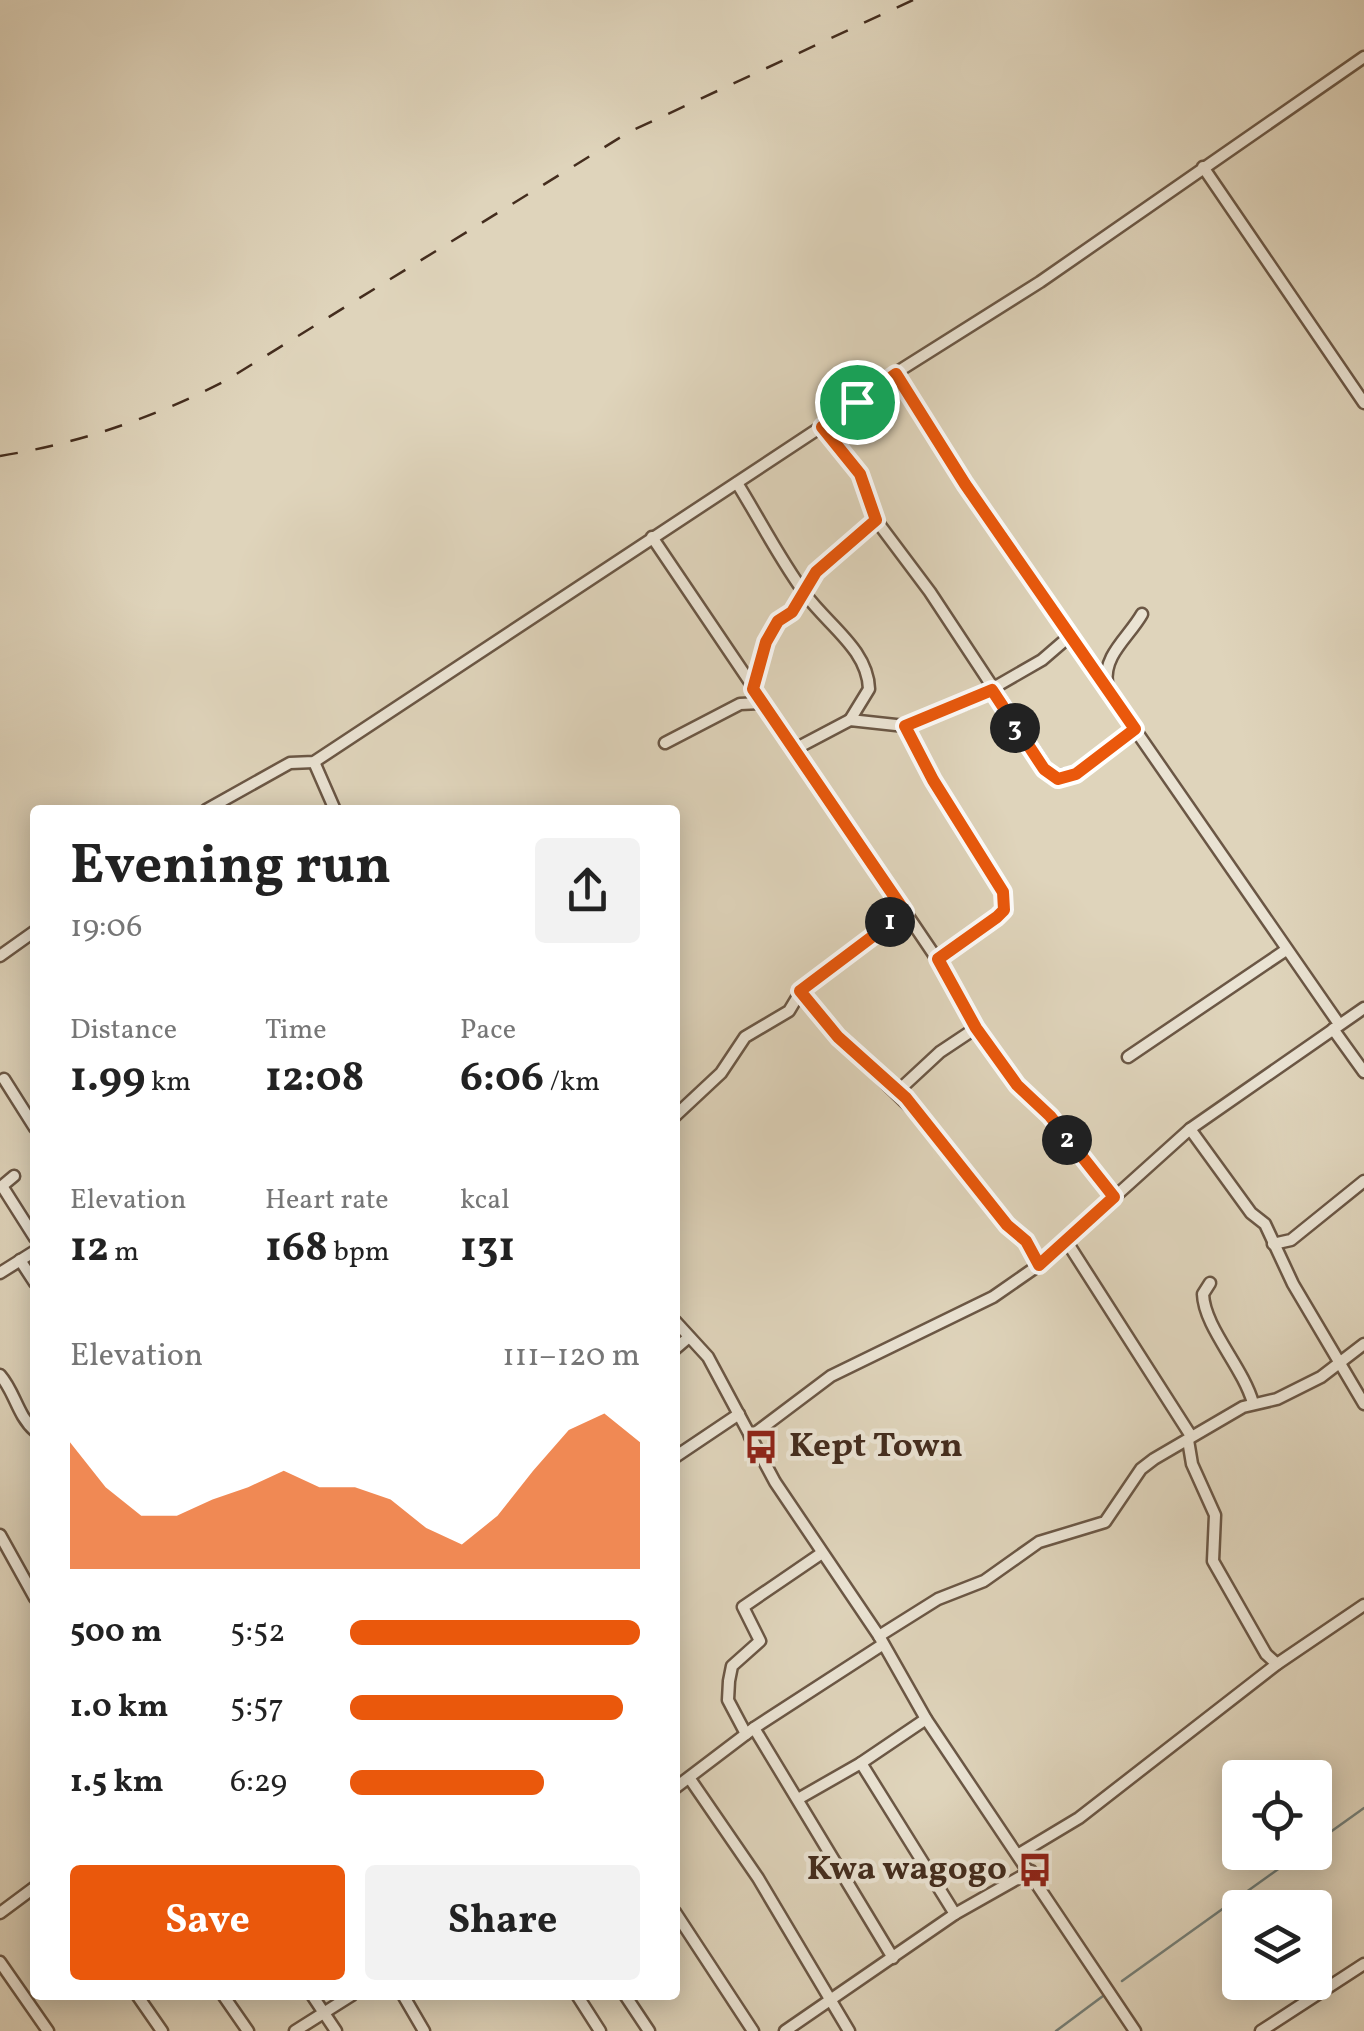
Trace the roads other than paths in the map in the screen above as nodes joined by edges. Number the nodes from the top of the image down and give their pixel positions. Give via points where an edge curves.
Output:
1 (1364, 57) edge
2 (1203, 167) junction
3 (896, 374) junction
4 (1364, 403) edge
5 (822, 427) junction
6 (736, 483) junction
7 (876, 520) junction
8 (652, 537) junction
9 (805, 593) junction
10 (1142, 614) dead end
11 (1071, 635) junction
12 (751, 685) junction
13 (1108, 689) junction
14 (992, 690) junction
15 (762, 703) junction
16 (740, 704) junction
17 (850, 720) junction
18 (905, 726) junction
19 (1135, 729) junction
20 (665, 743) dead end
21 (795, 748) junction
22 (314, 762) junction
23 (215, 805) edge
24 (333, 805) edge
25 (905, 912) junction
26 (30, 935) edge
27 (1286, 950) junction
28 (0, 956) edge
29 (938, 959) junction
30 (800, 991) junction
31 (1364, 1008) edge
32 (1336, 1027) junction
33 (976, 1028) junction
34 (1128, 1057) dead end
35 (1364, 1072) edge
36 (4, 1079) dead end
37 (898, 1091) junction
38 (680, 1111) edge
39 (30, 1120) edge
40 (1190, 1129) junction
41 (14, 1176) dead end
42 (1364, 1182) edge
43 (1114, 1197) junction
44 (30, 1231) edge
45 (1067, 1242) junction
46 (1273, 1244) junction
47 (30, 1254) edge
48 (20, 1260) junction
49 (1039, 1265) junction
50 (0, 1274) edge
51 (30, 1276) edge
52 (1210, 1283) dead end
53 (680, 1327) edge
54 (689, 1337) junction
55 (1364, 1344) edge
56 (680, 1345) edge
57 (1340, 1362) junction
58 (0, 1374) edge
59 (1253, 1403) junction
60 (1364, 1404) edge
61 (739, 1414) junction
62 (30, 1426) edge
63 (750, 1437) junction
64 (1189, 1438) junction
65 (680, 1454) edge
66 (0, 1534) edge
67 (822, 1552) junction
68 (30, 1589) edge
69 (1364, 1606) edge
70 (880, 1641) junction
71 (1277, 1664) junction
72 (926, 1719) junction
73 (750, 1731) junction
74 (861, 1763) junction
75 (690, 1778) junction
76 (680, 1785) edge
77 (798, 1799) junction
78 (1019, 1854) junction
79 (1031, 1871) junction
80 (30, 1891) edge
81 (0, 1913) edge
82 (956, 1914) junction
83 (680, 1920) edge
84 (892, 1958) junction
85 (0, 1962) edge
86 (1364, 1964) edge
87 (140, 2000) edge
88 (226, 2000) edge
89 (315, 2000) edge
90 (343, 2000) edge
91 (406, 2000) edge
92 (580, 2000) edge
93 (628, 2000) edge
94 (831, 2000) junction
95 (323, 2012) junction
96 (48, 2031) edge
97 (162, 2031) edge
98 (248, 2031) edge
99 (295, 2031) edge
100 (336, 2031) edge
101 (424, 2031) edge
102 (600, 2031) edge
103 (649, 2031) edge
104 (753, 2031) edge
105 (785, 2031) edge
106 (849, 2031) edge
107 (1135, 2031) edge
108 (1262, 2031) edge

1 - 2 street
2 - 3 street
2 - 4 street
3 - 5 street
3 - 11 street
5 - 6 street
5 - 7 street via 860,474
6 - 8 street
6 - 9 street
7 - 9 street via 816,572
7 - 14 street
8 - 12 street
8 - 22 street
9 - 12 street via 766,642
9 - 17 street via 845,635 869,678
10 - 13 street via 1108,662
11 - 13 street
11 - 14 street
12 - 15 street
12 - 16 street
13 - 19 street
14 - 18 street
14 - 19 street via 1038,761 1058,779 1076,774
15 - 16 street
15 - 21 street
16 - 20 street
17 - 18 street
17 - 21 street
18 - 29 street via 1003,892 1004,910
19 - 27 street
21 - 25 street
22 - 23 street via 290,763
22 - 24 street
25 - 29 street
25 - 30 street
26 - 28 street
27 - 32 street
27 - 34 street
29 - 33 street
30 - 37 street via 838,1037
30 - 38 street via 794,1007 745,1037 721,1073
31 - 32 street
32 - 35 street
32 - 40 street
33 - 37 street
33 - 43 street
36 - 39 street
37 - 49 street via 1026,1241
40 - 43 street
40 - 46 street via 1265,1224
41 - 44 street via 2,1189
42 - 46 street via 1291,1240
43 - 45 street
45 - 49 street
45 - 64 street
46 - 57 street
47 - 48 street
48 - 50 street
48 - 51 street
49 - 63 street via 993,1297 831,1376
52 - 59 street via 1205,1311
53 - 54 street
54 - 56 street
54 - 61 street via 708,1356
55 - 57 street
57 - 59 street via 1294,1391
57 - 60 street
58 - 62 street
59 - 64 street
61 - 63 street
61 - 65 street
63 - 67 street
64 - 70 street via 1141,1470 1105,1522 1039,1542
64 - 71 street via 1192,1464 1215,1515 1213,1561
66 - 68 street
67 - 70 street
67 - 73 street via 743,1606 760,1641 732,1666 728,1692
69 - 71 street
70 - 72 street
70 - 73 street
71 - 78 street via 1092,1807
72 - 74 street
72 - 78 street
73 - 75 street
73 - 77 street
74 - 77 street
74 - 82 street
75 - 76 street
75 - 94 street
77 - 84 street
78 - 79 street
79 - 82 street
79 - 107 street
80 - 81 street
82 - 84 street
83 - 104 street
84 - 94 street
85 - 96 street
86 - 108 street
87 - 97 street
88 - 98 street
89 - 95 street
90 - 95 street
91 - 101 street
92 - 102 street
93 - 103 street
94 - 105 street
94 - 106 street
95 - 99 street
95 - 100 street

